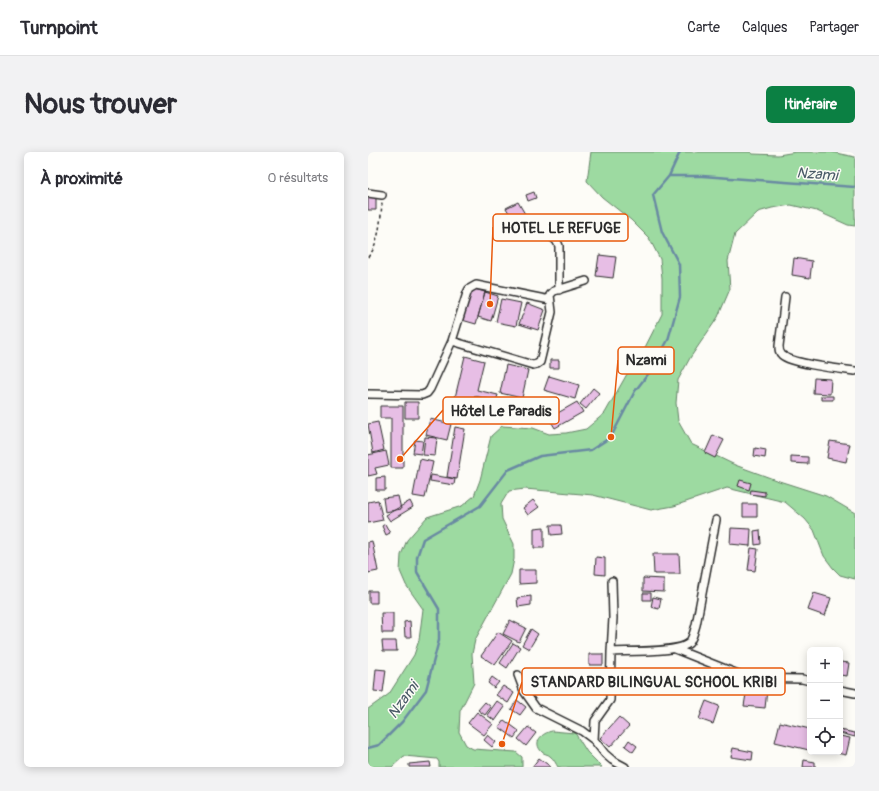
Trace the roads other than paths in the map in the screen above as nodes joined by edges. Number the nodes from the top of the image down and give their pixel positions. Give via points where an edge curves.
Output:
1 (368, 193) edge
2 (382, 195) road end
3 (536, 230) dead end
4 (586, 280) dead end
5 (559, 290) junction
6 (785, 297) dead end
7 (550, 300) junction
8 (452, 341) junction
9 (855, 371) edge
10 (368, 394) edge
11 (716, 520) dead end
12 (612, 581) dead end
13 (675, 649) junction
14 (611, 652) junction
15 (518, 675) dead end
16 (807, 680) edge
17 (843, 691) edge
18 (855, 694) edge
19 (594, 740) junction
20 (625, 767) edge

1 - 2 street
3 - 5 street via 555,238 558,242
4 - 5 street
5 - 7 street via 552,293
6 - 9 street via 779,346 783,356 808,364
7 - 8 street via 472,286 467,293
7 - 8 street via 552,312 540,362 533,366
8 - 10 street via 427,393
11 - 13 street via 694,631 689,642
12 - 14 street
13 - 14 street
13 - 16 street via 748,678
14 - 19 street via 610,700 595,721
15 - 19 street via 524,691 536,708 582,731
17 - 18 street
19 - 20 street via 605,754

